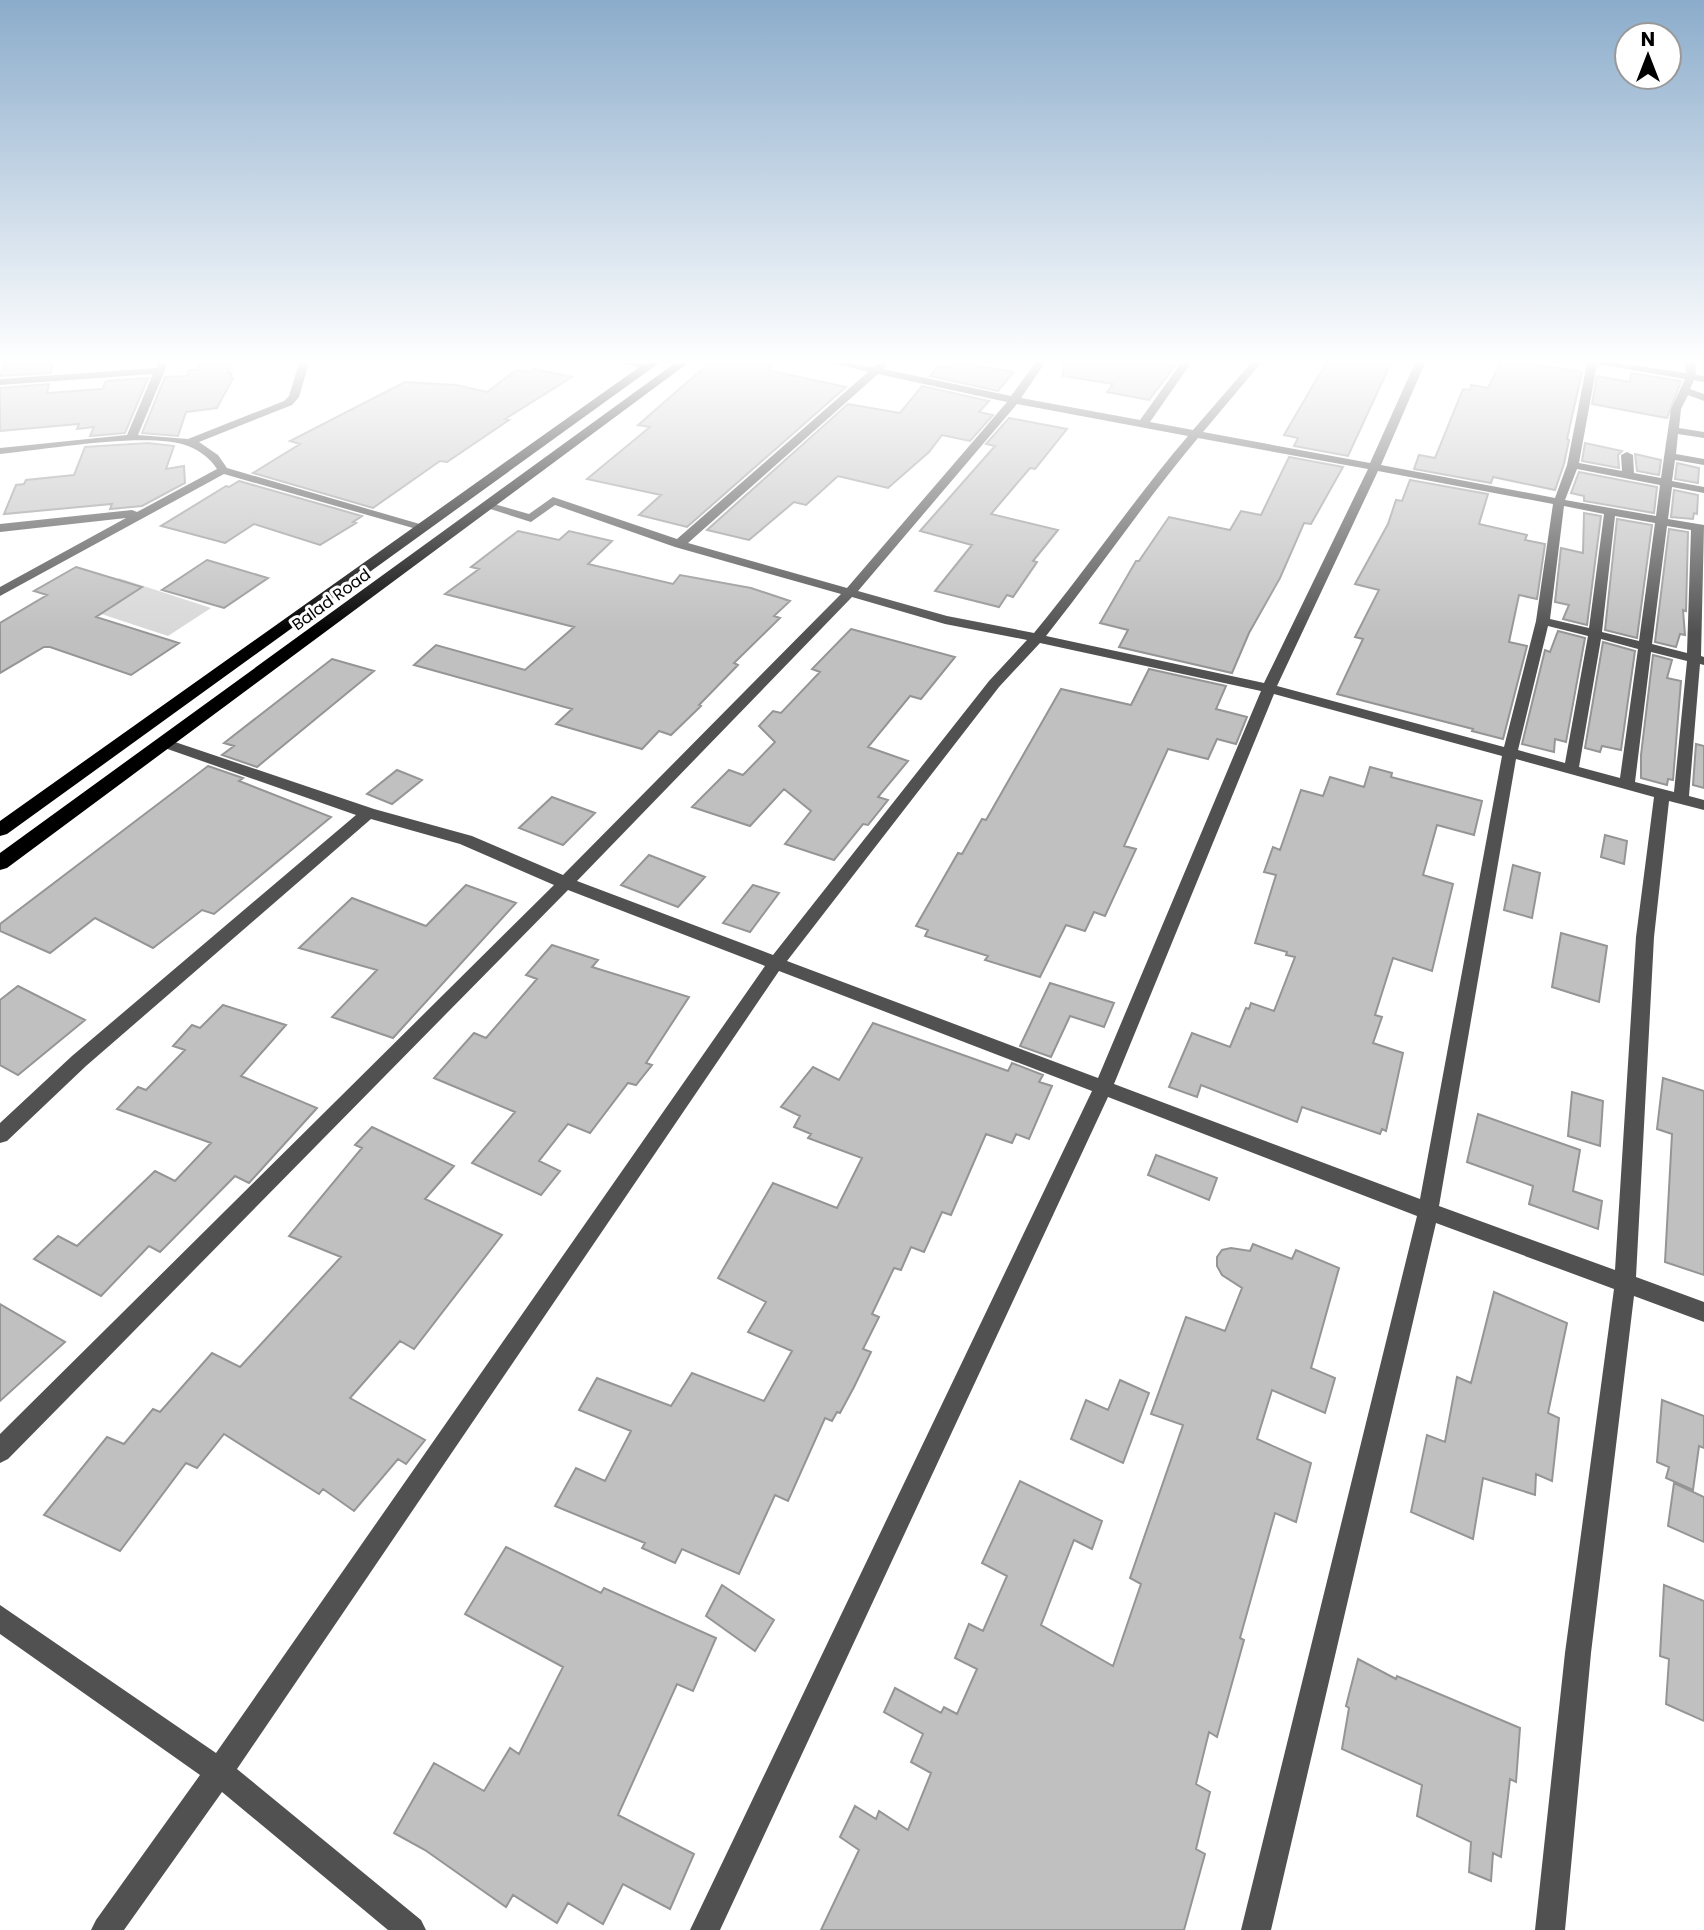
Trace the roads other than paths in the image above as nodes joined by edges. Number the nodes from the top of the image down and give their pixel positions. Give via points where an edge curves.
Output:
1 (208, 453) edge
2 (527, 453) edge
3 (559, 453) edge
4 (782, 453) edge
5 (969, 453) edge
6 (1181, 453) edge
7 (1293, 453) edge
8 (1381, 453) edge
9 (1575, 453) edge
10 (1627, 455) dead end
11 (1669, 456) joint
12 (1704, 462) edge
13 (1573, 465) junction
14 (1374, 468) junction
15 (223, 470) junction
16 (1628, 476) junction
17 (1666, 483) junction
18 (1704, 490) edge
19 (1559, 502) junction
20 (487, 506) junction
21 (1610, 511) junction
22 (141, 513) junction
23 (1661, 521) junction
24 (424, 527) junction
25 (0, 528) edge
26 (1701, 529) edge
27 (679, 544) junction
28 (0, 592) edge
29 (849, 593) junction
30 (1543, 621) junction
31 (1595, 635) junction
32 (1037, 638) junction
33 (1645, 647) junction
34 (1699, 660) edge
35 (1271, 689) junction
36 (164, 743) junction
37 (1510, 753) junction
38 (1571, 769) junction
39 (1627, 784) junction
40 (1672, 796) junction
41 (1704, 805) edge
42 (368, 813) junction
43 (0, 830) edge
44 (0, 863) edge
45 (565, 883) junction
46 (776, 963) junction
47 (1103, 1088) junction
48 (0, 1135) edge
49 (1428, 1211) junction
50 (1625, 1284) junction
51 (1704, 1312) edge
52 (0, 1451) edge
53 (0, 1618) edge
54 (219, 1772) junction
55 (106, 1930) edge
56 (411, 1930) edge
57 (705, 1930) edge
58 (1256, 1930) edge
59 (1550, 1930) edge

1 - 15 street
2 - 24 highway, Balad Road
3 - 20 highway, Balad Road
4 - 27 street
5 - 29 street
6 - 32 street
7 - 14 street
8 - 14 street
9 - 13 street
10 - 16 street
11 - 12 street
11 - 17 street
13 - 16 street
13 - 19 street
14 - 19 street
14 - 35 street via 1284,652
15 - 22 street
15 - 24 street
16 - 17 street
17 - 18 street
17 - 23 street
19 - 21 street
19 - 30 street
20 - 27 street via 531,518 553,502
20 - 36 highway, Balad Road
21 - 23 street
21 - 31 street
22 - 25 street
22 - 28 street
23 - 26 street
23 - 33 street
24 - 43 highway, Balad Road
26 - 34 street
27 - 29 street
29 - 32 street via 945,620
29 - 45 street
30 - 31 street
30 - 37 street
31 - 33 street
31 - 38 street
32 - 35 street
32 - 46 street via 994,684
33 - 34 street
33 - 39 street
34 - 40 street
35 - 37 street
35 - 47 street
36 - 42 street
36 - 44 highway, Balad Road
37 - 38 street
37 - 49 street
38 - 39 street
39 - 40 street
40 - 41 street
40 - 50 street via 1645,937
42 - 45 street via 466,840
42 - 48 street via 79,1061
45 - 46 street
45 - 52 street
46 - 47 street
46 - 54 street
47 - 49 street
47 - 57 street
49 - 50 street
49 - 58 street
50 - 51 street
50 - 59 street via 1578,1653
53 - 54 street
54 - 55 street
54 - 56 street

